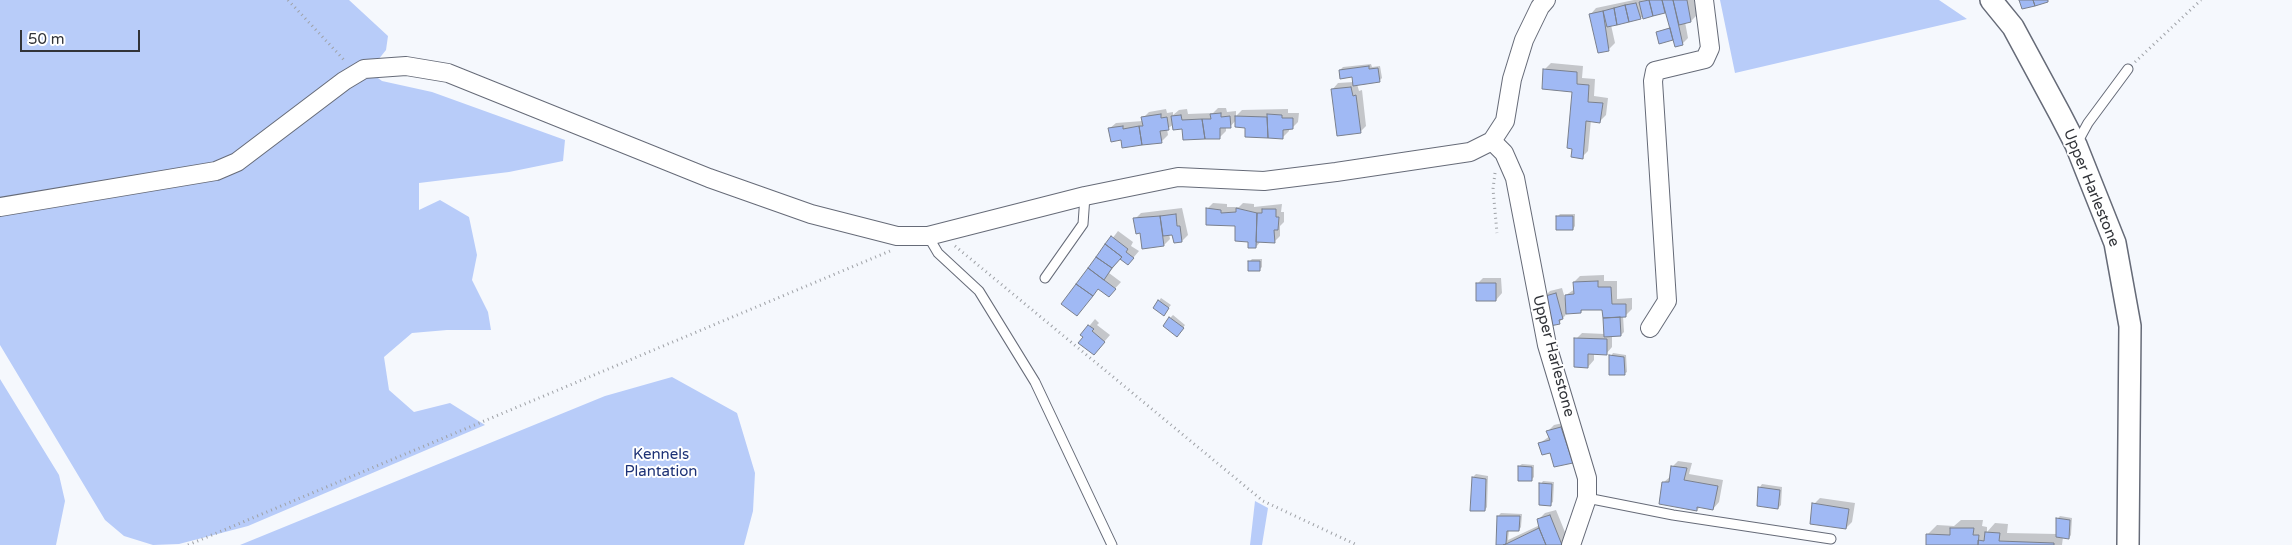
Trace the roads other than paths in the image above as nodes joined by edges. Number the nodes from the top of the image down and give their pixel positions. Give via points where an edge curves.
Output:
1 (1546, 0) edge
2 (1704, 0) edge
3 (1991, 0) edge
4 (2128, 69) road end
5 (2076, 145) junction
6 (1496, 146) junction
7 (1085, 196) junction
8 (0, 208) edge
9 (934, 234) junction
10 (1045, 278) dead end
11 (1650, 328) dead end
12 (1587, 498) junction
13 (1831, 540) dead end
14 (1112, 545) edge
15 (1570, 545) edge
16 (2128, 545) edge

1 - 6 street via 1524,40
2 - 11 street via 1710,48 1705,59 1655,71 1653,81 1667,301
3 - 5 street, Upper Harlestone via 2013,27
4 - 5 lane via 2088,123
5 - 16 street, Upper Harlestone via 2115,243 2130,326
6 - 7 street via 1264,181 1178,177
6 - 12 street, Upper Harlestone via 1515,178 1547,345 1587,478
7 - 9 street
7 - 10 lane via 1083,224
8 - 9 street via 216,171 237,162 356,73 364,69 406,66 448,73 708,178 811,214 897,236
9 - 14 lane via 938,253 979,291 1026,366
12 - 13 lane
12 - 15 street, Upper Harlestone

